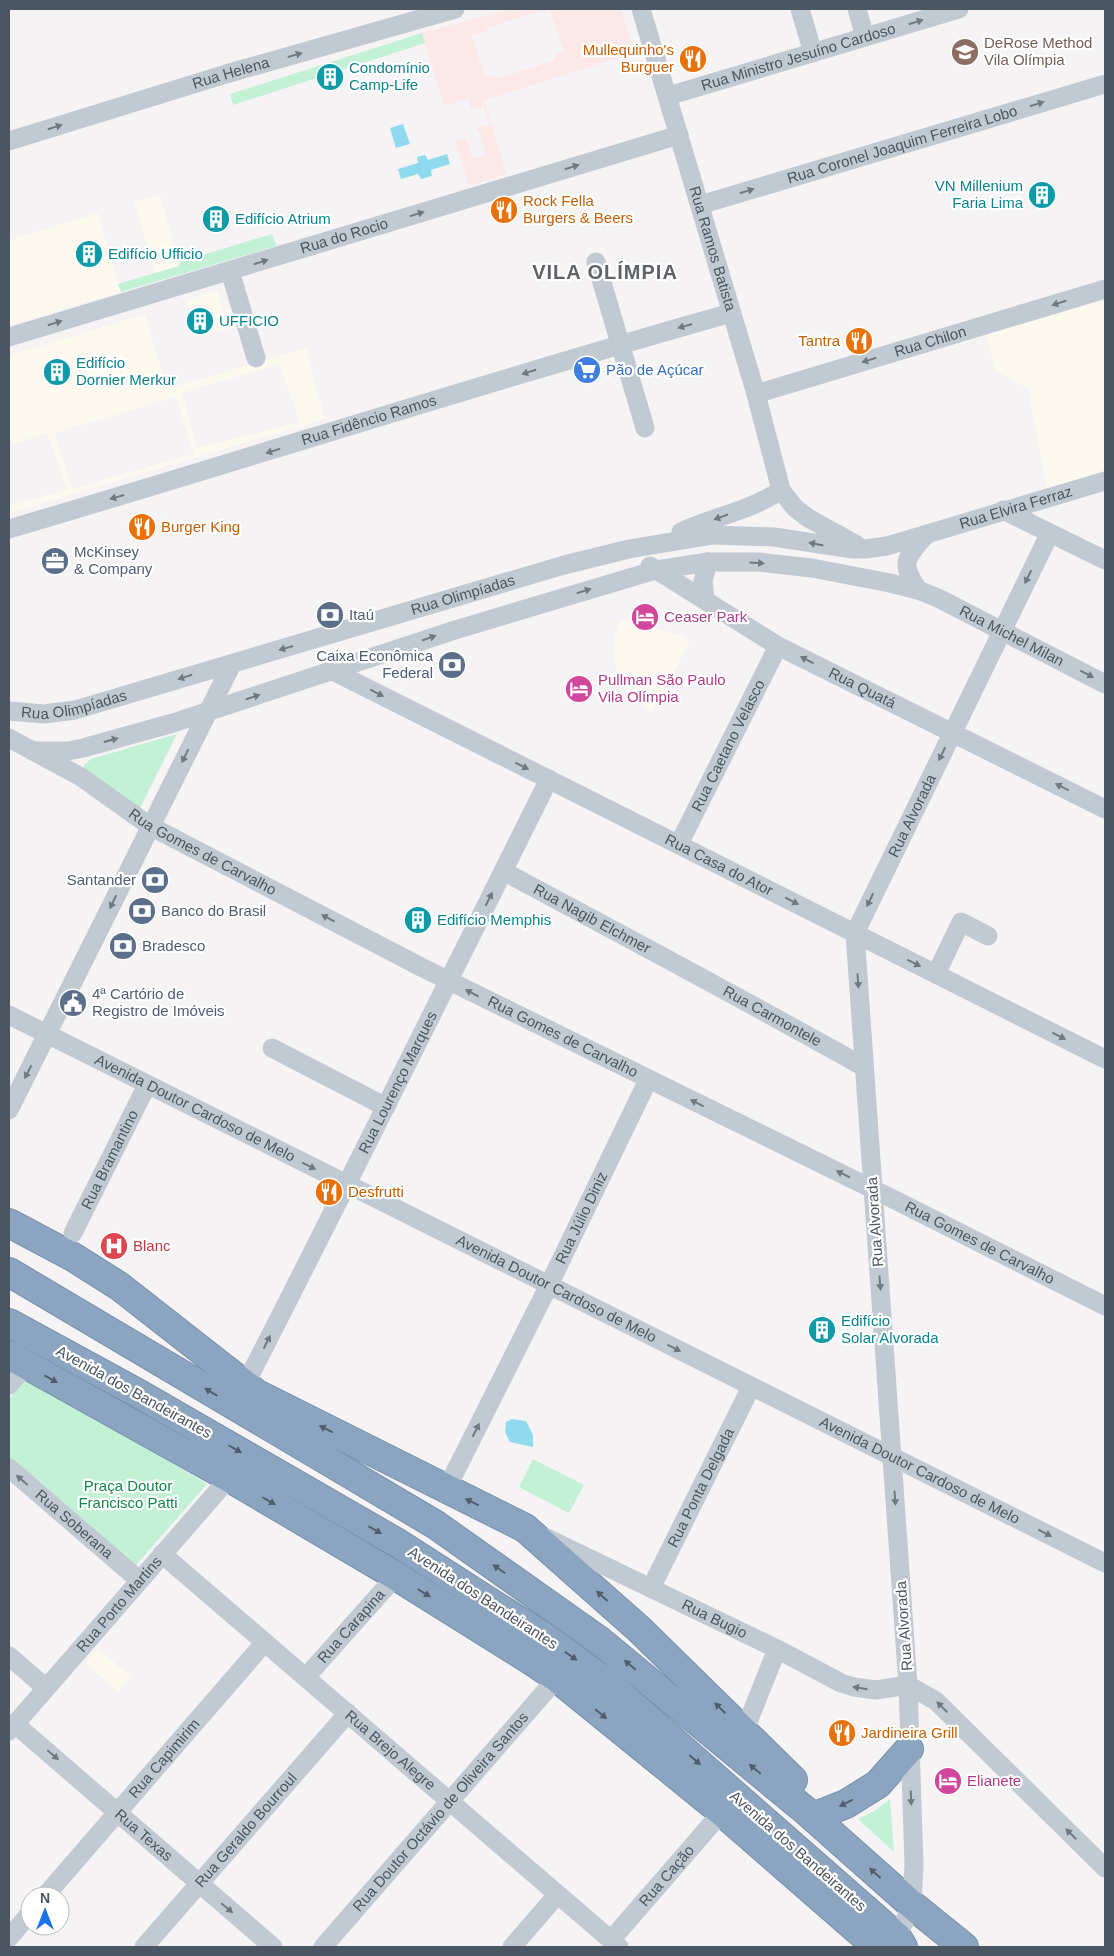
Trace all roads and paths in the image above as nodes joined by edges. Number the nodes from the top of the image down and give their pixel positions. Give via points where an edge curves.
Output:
1 (455, 9) edge
2 (641, 9) edge
3 (800, 9) edge
4 (857, 9) edge
5 (958, 9) edge
6 (865, 37) junction
7 (813, 52) junction
8 (1105, 84) edge
9 (668, 96) junction
10 (679, 135) junction
11 (9, 141) edge
12 (700, 205) junction
13 (596, 262) dead end
14 (230, 271) junction
15 (1105, 288) edge
16 (732, 313) junction
17 (9, 337) edge
18 (620, 344) junction
19 (256, 358) dead end
20 (756, 394) junction
21 (645, 428) dead end
22 (1105, 481) edge
23 (781, 490) junction
24 (753, 506) junction
25 (795, 508) junction
26 (1003, 510) junction
27 (9, 529) edge
28 (1050, 533) junction
29 (926, 535) junction
30 (654, 545) junction
31 (629, 550) junction
32 (864, 550) junction
33 (1105, 560) edge
34 (708, 562) junction
35 (656, 570) junction
36 (918, 590) junction
37 (705, 600) junction
38 (1002, 631) junction
39 (778, 646) junction
40 (232, 664) junction
41 (333, 671) junction
42 (1105, 684) edge
43 (9, 711) edge
44 (206, 713) junction
45 (9, 720) edge
46 (952, 733) junction
47 (9, 738) edge
48 (83, 748) junction
49 (29, 750) junction
50 (81, 777) junction
51 (549, 779) junction
52 (1105, 809) edge
53 (150, 826) junction
54 (679, 844) junction
55 (503, 872) junction
56 (855, 933) junction
57 (988, 936) dead end
58 (681, 968) joint
59 (936, 974) junction
60 (448, 980) junction
61 (9, 1015) edge
62 (47, 1034) junction
63 (272, 1048) dead end
64 (1105, 1059) edge
65 (864, 1067) junction
66 (648, 1080) junction
67 (147, 1085) junction
68 (386, 1107) junction
69 (9, 1110) edge
70 (348, 1185) junction
71 (873, 1189) junction
72 (9, 1223) edge
73 (73, 1233) dead end
74 (9, 1272) edge
75 (549, 1285) junction
76 (1105, 1306) edge
77 (9, 1323) edge
78 (18, 1360) edge
79 (9, 1385) edge
80 (245, 1385) junction
81 (751, 1387) junction
82 (892, 1456) junction
83 (9, 1468) edge
84 (229, 1478) junction
85 (446, 1490) junction
86 (525, 1528) junction
87 (162, 1554) junction
88 (1105, 1563) edge
89 (396, 1576) junction
90 (139, 1580) junction
91 (651, 1588) junction
92 (265, 1642) junction
93 (777, 1648) junction
94 (9, 1656) edge
95 (306, 1677) junction
96 (557, 1678) junction
97 (908, 1685) junction
98 (46, 1688) junction
99 (348, 1714) junction
100 (12, 1728) edge
101 (744, 1732) junction
102 (909, 1749) junction
103 (449, 1802) junction
104 (118, 1811) junction
105 (722, 1812) junction
106 (809, 1814) junction
107 (1105, 1868) edge
108 (199, 1884) junction
109 (54, 1886) edge
110 (558, 1895) junction
111 (912, 1905) junction
112 (20, 1925) edge
113 (9, 1938) edge
114 (615, 1944) edge
115 (891, 1945) edge
116 (144, 1947) edge
117 (273, 1947) edge
118 (324, 1947) edge
119 (512, 1947) edge
120 (964, 1947) edge

11 -> 1 street, Rua Helena via 226,74
2 - 9 street, Rua Ramos Batista
3 - 7 street
4 - 6 street
6 -> 5 street, Rua Ministro Jesuíno Cardoso
6 - 7 street, Rua Ministro Jesuíno Cardoso
7 - 9 street, Rua Ministro Jesuíno Cardoso
12 -> 8 street, Rua Coronel Joaquim Ferreira Lobo
9 - 10 street, Rua Ramos Batista
10 - 12 street, Rua Ramos Batista
14 -> 10 street, Rua do Rocio
12 - 16 street, Rua Ramos Batista
13 - 18 street
17 -> 14 street, Rua do Rocio
14 - 19 street
15 -> 20 street, Rua Chilon
16 -> 18 street, Rua Fidêncio Ramos
16 - 20 street, Rua Ramos Batista
18 - 21 street
18 -> 27 street, Rua Fidêncio Ramos
20 - 23 street, Rua Ramos Batista
22 - 26 street, Rua Elvira Ferraz
23 - 24 street, Rua Ramos Batista
23 - 25 street, Rua Ramos Batista
24 - 25 street, Rua Ramos Batista via 770,504
24 -> 30 street, Rua Ramos Batista via 689,528
25 - 32 street, Rua Ramos Batista
26 - 28 street
26 - 29 street, Rua Elvira Ferraz
28 - 33 street
28 -> 38 street, Rua Alvorada
29 - 32 street, Rua Olimpíadas
29 - 36 street via 908,556 906,564
30 - 31 street, Rua Olimpíadas
32 -> 30 street, Rua Olimpíadas via 745,535 713,535
31 - 35 street, Rua Quatá
31 -> 40 street, Rua Olimpíadas via 564,565
34 - 35 street, Rua Olimpíadas
34 -> 36 street, Rua Olimpíadas via 758,562 812,568
34 - 37 street via 703,581
35 - 37 street, Rua Quatá
41 -> 35 street, Rua Olimpíadas via 455,630
36 - 38 street, Rua Michel Milan
37 - 39 street, Rua Quatá
38 -> 42 street, Rua Michel Milan
38 - 46 street, Rua Alvorada
46 -> 39 street, Rua Quatá
39 - 54 street, Rua Caetano Velasco
40 -> 43 street, Rua Olimpíadas via 75,710 44,714
40 - 44 street
44 -> 41 street, Rua Olimpíadas
41 -> 51 street, Rua Casa do Ator
48 -> 44 street, Rua Olimpíadas
44 -> 53 street
45 - 49 street, Rua Gomes de Carvalho
52 -> 46 street, Rua Quatá
46 -> 56 street, Rua Alvorada
47 - 49 street, Rua Gomes de Carvalho
48 - 49 street, Rua Olimpíadas
48 - 50 street via 76,754 72,766
49 - 50 street, Rua Gomes de Carvalho
50 - 53 street, Rua Gomes de Carvalho
51 - 54 street, Rua Casa do Ator
51 - 55 street, Rua Lourenço Marques
60 -> 53 street, Rua Gomes de Carvalho
53 -> 62 street
54 -> 56 street, Rua Casa do Ator
55 - 58 street, Rua Nagib Elchmer
60 -> 55 street, Rua Lourenço Marques
56 -> 59 street, Rua Casa do Ator
56 -> 65 street, Rua Alvorada
57 - 59 street via 961,922
58 - 65 street, Rua Carmontele
59 -> 64 street, Rua Casa do Ator
66 -> 60 street, Rua Gomes de Carvalho
60 - 68 street, Rua Lourenço Marques
61 - 62 street, Avenida Doutor Cardoso de Melo
62 - 67 street, Avenida Doutor Cardoso de Melo
62 -> 69 street
63 - 68 street
65 - 71 street, Rua Alvorada
71 -> 66 street, Rua Gomes de Carvalho
66 - 75 street, Rua Júlio Diniz
67 -> 70 street, Avenida Doutor Cardoso de Melo
67 - 73 street, Rua Bramantino
68 - 70 street, Rua Lourenço Marques
70 - 75 street, Avenida Doutor Cardoso de Melo
80 -> 70 street, Rua Lourenço Marques
71 - 76 street, Rua Gomes de Carvalho
71 -> 82 street, Rua Alvorada
72 - 80 highway, Avenida dos Bandeirantes via 119,1286
106 -> 74 highway, Avenida dos Bandeirantes via 600,1641 436,1525
75 -> 81 street, Avenida Doutor Cardoso de Melo
85 -> 75 street, Rua Júlio Diniz
77 -> 115 highway, Avenida dos Bandeirantes via 396,1542 546,1638 606,1682
78 - 79 street
78 -> 84 highway, Avenida dos Bandeirantes
85 -> 80 highway, Avenida dos Bandeirantes via 270,1401
81 - 82 street, Avenida Doutor Cardoso de Melo
81 - 91 street, Rua Ponta Delgada
82 -> 88 street, Avenida Doutor Cardoso de Melo
82 -> 97 street, Rua Alvorada
90 -> 83 street, Rua Soberana
84 - 87 street, Rua Porto Martins
84 -> 89 highway, Avenida dos Bandeirantes
86 -> 85 highway, Avenida dos Bandeirantes
86 - 91 street, Rua Bugio
101 -> 86 highway, Avenida dos Bandeirantes via 640,1630
87 - 90 street, Rua Porto Martins
87 - 92 street, Rua Brejo Alegre
89 - 95 street, Rua Carapina
89 -> 96 highway, Avenida dos Bandeirantes
90 - 98 street, Rua Porto Martins
91 - 93 street, Rua Bugio
92 - 95 street, Rua Brejo Alegre
92 - 104 street, Rua Capimirim
97 -> 93 street, Rua Bugio via 876,1690 854,1687
93 - 101 street
94 - 98 street
95 - 99 street, Rua Brejo Alegre
96 - 103 street, Rua Doutor Octávio de Oliveira Santos
96 -> 105 highway, Avenida dos Bandeirantes
97 - 102 street
107 -> 97 street, Rua Alvorada via 936,1701
98 - 100 street, Rua Porto Martins
99 - 103 street, Rua Brejo Alegre
99 - 108 street, Rua Geraldo Bourroul
100 -> 104 street, Rua Texas
101 - 106 highway, Avenida dos Bandeirantes via 792,1779
102 -> 106 highway via 878,1784 846,1804
102 -> 111 street via 914,1864
103 - 110 street, Rua Brejo Alegre
103 - 118 street, Rua Doutor Octávio de Oliveira Santos
104 - 108 street, Rua Texas
104 - 109 street, Rua Capimirim
105 - 114 street, Rua Cação
105 - 115 highway, Avenida dos Bandeirantes
111 -> 106 highway, Avenida dos Bandeirantes
108 - 116 street, Rua Geraldo Bourroul
108 -> 117 street, Rua Texas
110 - 114 street, Rua Brejo Alegre
110 - 119 street
111 - 115 street
111 - 120 highway, Avenida dos Bandeirantes
112 - 113 street

